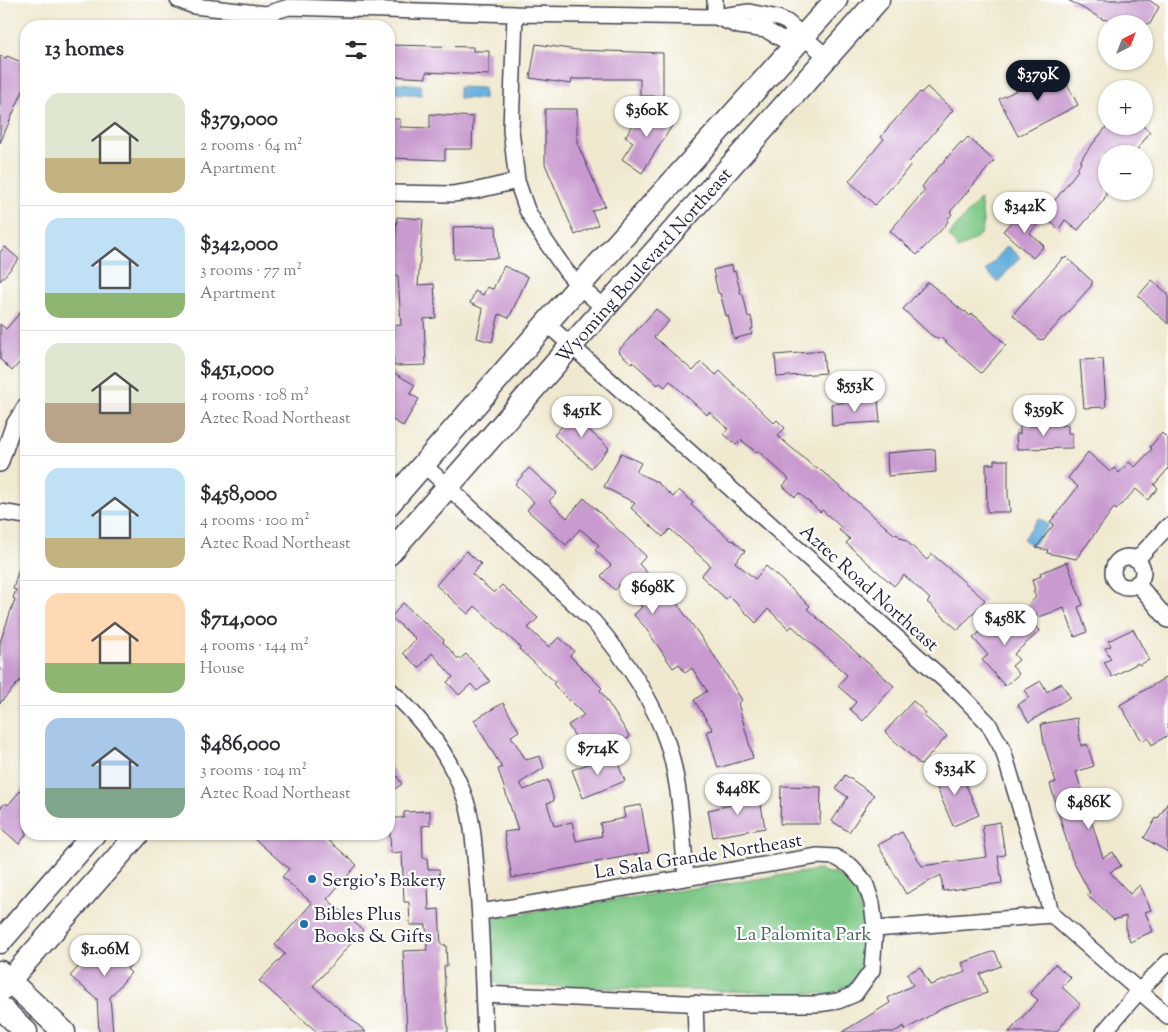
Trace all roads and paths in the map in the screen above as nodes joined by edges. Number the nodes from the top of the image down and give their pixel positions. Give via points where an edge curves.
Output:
1 (178, 0) edge
2 (272, 0) edge
3 (715, 0) edge
4 (836, 0) edge
5 (878, 0) edge
6 (289, 7) junction
7 (515, 14) junction
8 (714, 17) junction
9 (804, 35) junction
10 (827, 57) junction
11 (517, 181) junction
12 (395, 193) edge
13 (579, 286) junction
14 (604, 308) junction
15 (546, 324) junction
16 (571, 346) junction
17 (20, 415) edge
18 (0, 464) edge
19 (423, 464) junction
20 (448, 488) junction
21 (395, 497) edge
22 (0, 512) edge
23 (20, 515) edge
24 (1168, 526) edge
25 (395, 547) edge
26 (1137, 559) junction
27 (1137, 583) junction
28 (1168, 620) edge
29 (395, 695) edge
30 (89, 840) edge
31 (132, 840) edge
32 (686, 877) junction
33 (481, 912) junction
34 (1052, 915) junction
35 (875, 929) junction
36 (0, 942) edge
37 (1168, 962) edge
38 (3, 981) edge
39 (1140, 990) junction
40 (483, 994) junction
41 (695, 1003) junction
42 (0, 1007) edge
43 (1168, 1016) edge
44 (26, 1032) edge
45 (64, 1032) edge
46 (485, 1032) edge
47 (696, 1032) edge
48 (1104, 1032) edge

1 - 6 street via 194,6 266,14
2 - 6 street
3 - 8 street
4 - 9 main road, Wyoming Boulevard Northeast
5 - 10 main road, Wyoming Boulevard Northeast
6 - 7 street
7 - 8 street
7 - 11 street via 512,130
8 - 9 street via 739,26 766,30 782,39
9 - 10 street
9 - 13 main road, Wyoming Boulevard Northeast
10 - 14 main road, Wyoming Boulevard Northeast
11 - 12 street via 453,194
11 - 13 street via 527,210 544,239
13 - 14 street
13 - 15 main road, Wyoming Boulevard Northeast
14 - 16 main road, Wyoming Boulevard Northeast
15 - 16 street, Aztec Road Northeast
15 - 19 main road, Wyoming Boulevard Northeast
16 - 20 main road, Wyoming Boulevard Northeast
16 - 34 street, Aztec Road Northeast via 961,695 988,723 1003,750
17 - 18 street via 5,445
19 - 20 street
19 - 21 main road, Wyoming Boulevard Northeast
20 - 25 main road, Wyoming Boulevard Northeast
20 - 32 street via 593,621 616,648 648,700 668,745 678,795
22 - 23 street
24 - 26 street
26 - 27 street via 1143,573
26 - 27 street via 1120,558 1112,571 1120,585 1130,587
27 - 28 street
29 - 33 street via 435,738 455,773 473,834
30 - 36 main road
31 - 38 main road
32 - 33 street, La Sala Grande Northeast
32 - 35 street, La Sala Grande Northeast via 818,856 835,857 851,866 865,882
33 - 40 street
34 - 35 street
34 - 39 street
35 - 41 street, La Sala Grande Northeast via 872,970 855,994 838,1001 817,1004
37 - 39 street
38 - 45 main road
39 - 43 street
39 - 48 street
40 - 41 street, La Sala Grande Northeast
40 - 46 street
41 - 47 street
42 - 44 main road

